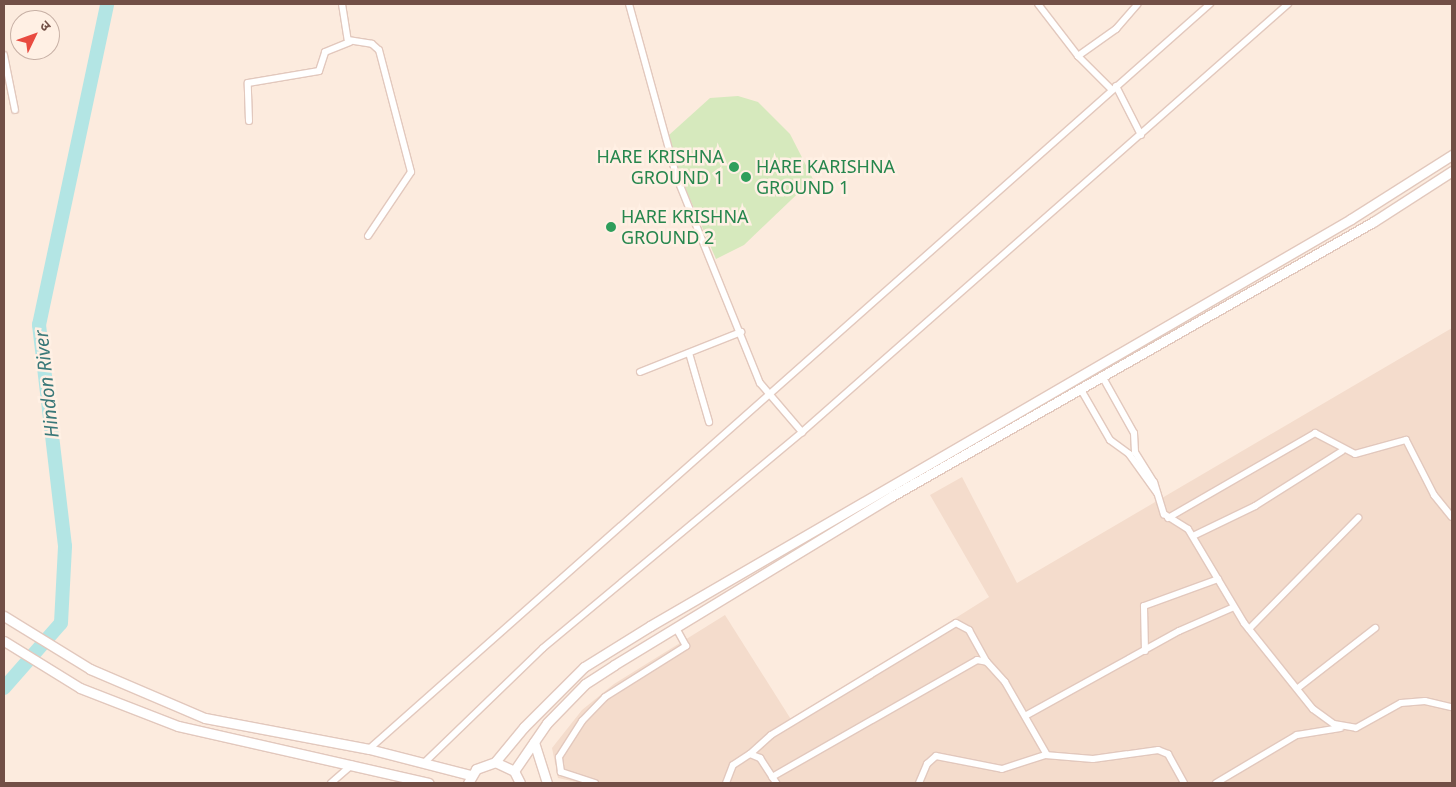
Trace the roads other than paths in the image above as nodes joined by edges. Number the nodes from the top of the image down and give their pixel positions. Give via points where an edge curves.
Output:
1 (342, 4) edge
2 (629, 4) edge
3 (1038, 4) edge
4 (1138, 4) edge
5 (1210, 4) edge
6 (1288, 4) edge
7 (350, 42) junction
8 (4, 55) edge
9 (1078, 56) junction
10 (1114, 88) junction
11 (15, 110) dead end
12 (249, 121) dead end
13 (1141, 135) junction
14 (1452, 155) edge
15 (1452, 171) edge
16 (368, 236) dead end
17 (741, 332) junction
18 (689, 353) junction
19 (1099, 363) junction
20 (640, 372) dead end
21 (1104, 378) junction
22 (1082, 392) junction
23 (767, 395) junction
24 (709, 422) dead end
25 (802, 432) junction
26 (1342, 451) junction
27 (1158, 494) junction
28 (1452, 517) edge
29 (1168, 518) junction
30 (1358, 518) dead end
31 (1192, 536) junction
32 (1218, 580) junction
33 (1234, 607) junction
34 (4, 616) edge
35 (1375, 628) dead end
36 (1249, 629) junction
37 (679, 631) junction
38 (4, 641) edge
39 (1145, 652) junction
40 (987, 662) junction
41 (1298, 688) junction
42 (1452, 707) edge
43 (1025, 716) junction
44 (1346, 728) junction
45 (534, 742) junction
46 (369, 749) junction
47 (750, 754) junction
48 (1047, 755) junction
49 (495, 762) junction
50 (424, 763) junction
51 (352, 765) junction
52 (514, 771) junction
53 (469, 779) edge
54 (774, 780) edge
55 (331, 783) edge
56 (429, 783) edge
57 (520, 783) edge
58 (547, 783) edge
59 (595, 783) edge
60 (726, 783) edge
61 (920, 783) edge
62 (1184, 783) edge
63 (1216, 783) edge

1 - 7 street
2 - 17 street via 678,178
3 - 9 street
4 - 9 street via 1116,29
5 - 10 street
6 - 13 street
7 - 12 street via 325,52 319,71 248,83
7 - 16 street via 372,44 379,50 411,172
8 - 11 street
9 - 10 street
10 - 13 street
10 - 23 street
13 - 25 street
14 - 19 street via 1360,214
15 - 21 street via 1373,222
17 - 18 street
17 - 23 street
18 - 20 street
18 - 24 street
19 - 21 street
19 - 49 street via 584,667 524,727
21 - 22 street
21 - 27 street via 1134,433 1135,452
22 - 27 street via 1110,440 1129,454
22 - 37 street
23 - 25 street
23 - 46 street
25 - 50 street via 542,648
26 - 28 street via 1355,454 1406,440 1434,495
26 - 29 street via 1315,433
26 - 31 street via 1255,506
27 - 29 street
29 - 31 street via 1184,525
30 - 36 street
31 - 32 street
32 - 33 street
32 - 39 street via 1144,606
33 - 36 street
33 - 39 street
34 - 46 street via 90,669 205,718
35 - 41 street
36 - 41 street
37 - 45 street via 585,684
37 - 59 street via 686,644 605,697 582,721 560,757 558,768
38 - 51 street via 80,688 178,726
39 - 43 street
40 - 43 street via 1005,682
40 - 47 street via 970,630 956,623 771,735
40 - 54 street via 977,660
41 - 44 street via 1324,719
42 - 44 street via 1411,700 1365,726
43 - 48 street
44 - 63 street via 1308,730
45 - 52 street
45 - 58 street
46 - 50 street
47 - 54 street via 760,758
47 - 60 street via 733,765
48 - 61 street via 1002,769 936,756 927,764
48 - 62 street via 1093,759 1164,751
49 - 52 street
49 - 53 street
50 - 53 street
51 - 55 street
51 - 56 street
52 - 57 street

